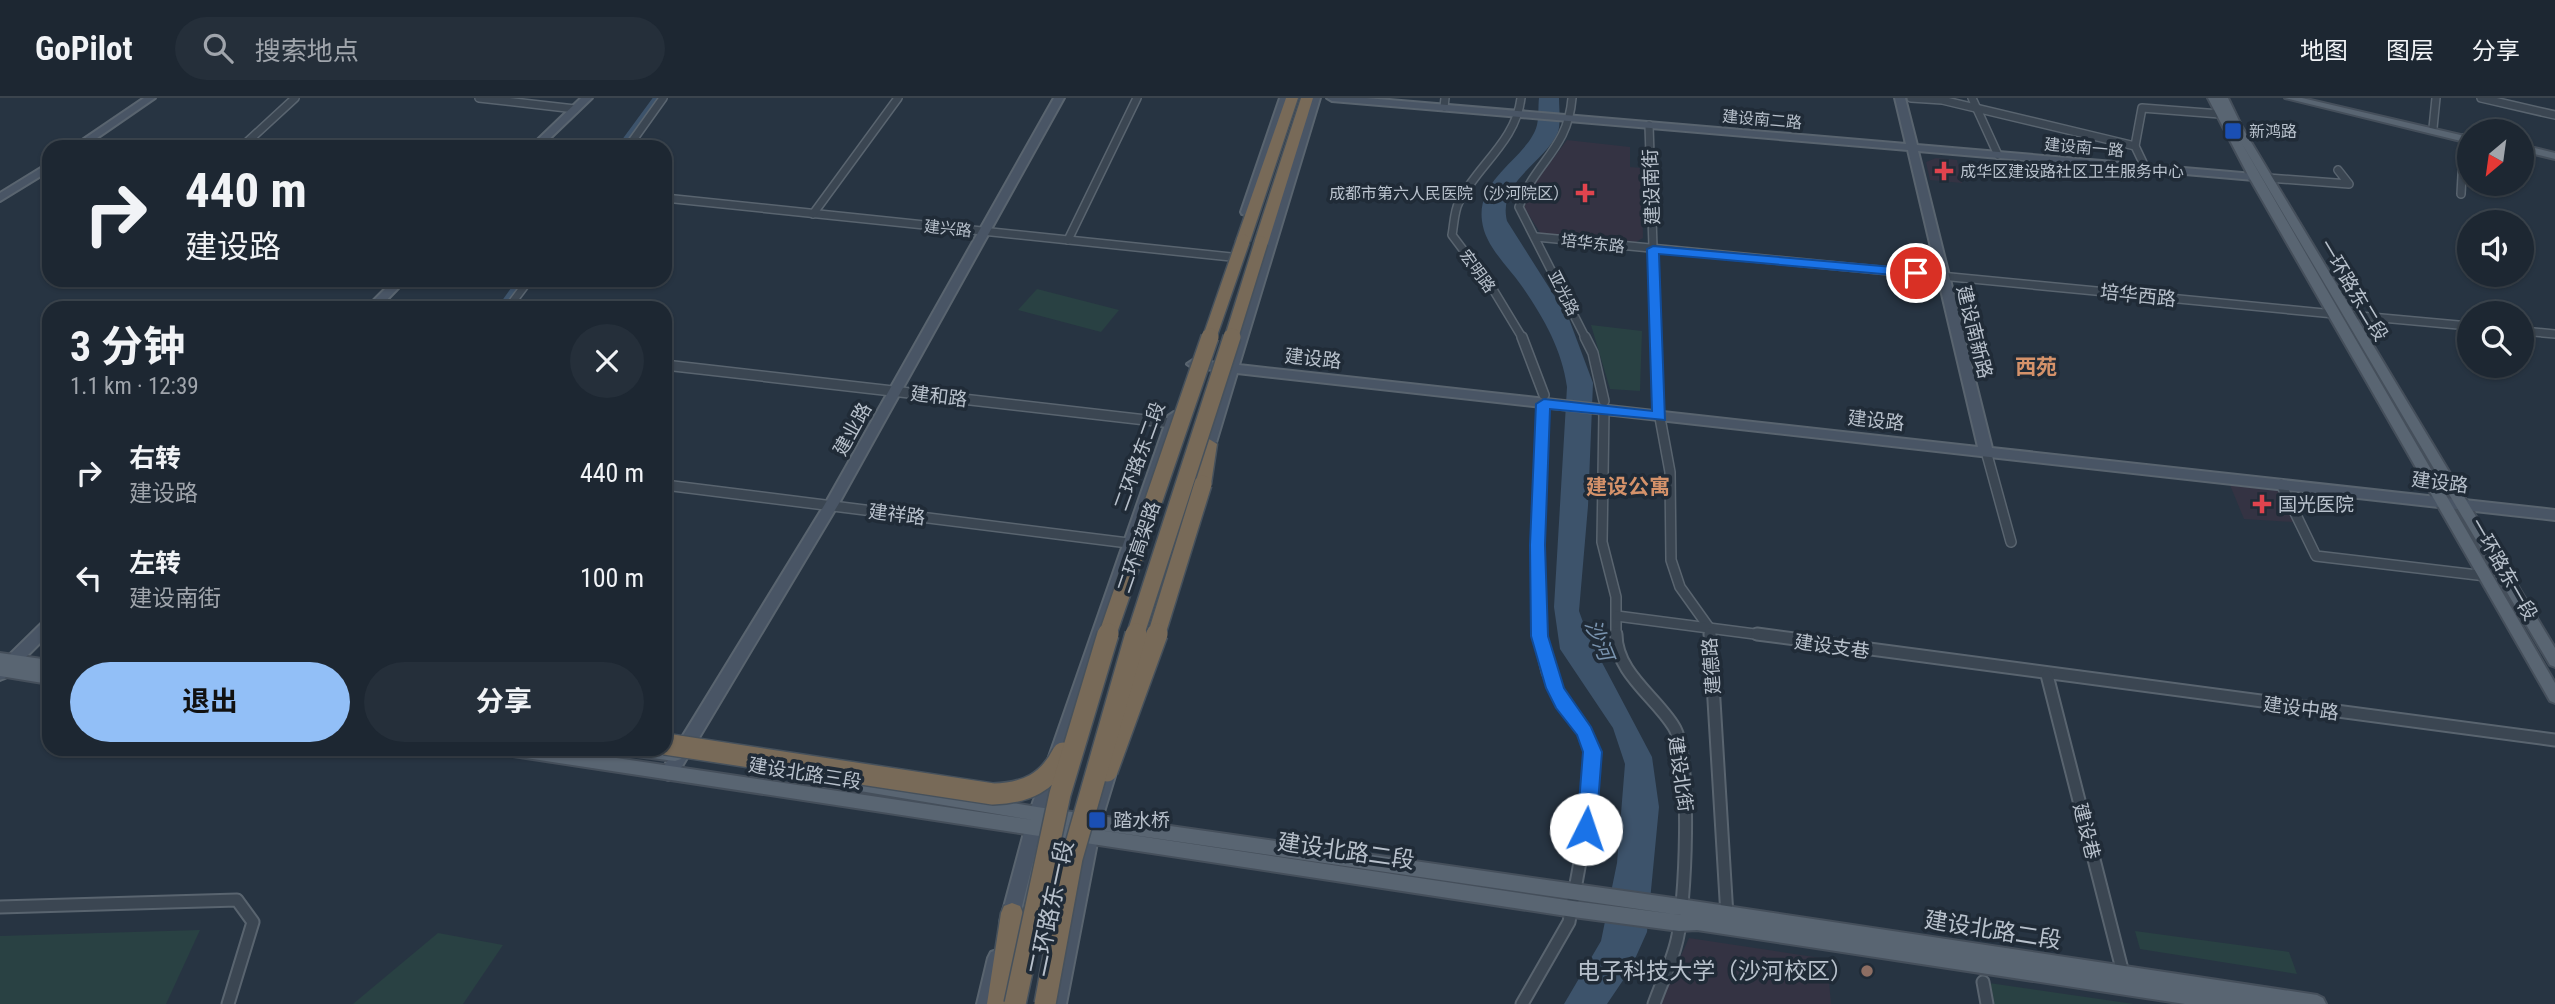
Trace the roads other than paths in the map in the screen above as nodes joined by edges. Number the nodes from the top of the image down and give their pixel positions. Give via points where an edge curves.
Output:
1 (150, 98) edge
2 (295, 98) edge
3 (479, 98) edge
4 (587, 98) edge
5 (663, 98) edge
6 (898, 98) edge
7 (1059, 98) edge
8 (1137, 98) edge
9 (1285, 98) edge
10 (1292, 98) edge
11 (1307, 98) edge
12 (1315, 98) edge
13 (1332, 98) edge
14 (1521, 98) edge
15 (1572, 98) edge
16 (1900, 98) edge
17 (1911, 98) edge
18 (1972, 98) edge
19 (2213, 98) edge
20 (2223, 98) edge
21 (2290, 98) edge
22 (2306, 98) edge
23 (2436, 98) edge
24 (2481, 98) edge
25 (1445, 103) edge
26 (575, 109) junction
27 (1979, 109) junction
28 (1523, 114) junction
29 (2220, 114) junction
30 (2555, 115) edge
31 (1570, 118) junction
32 (1649, 125) junction
33 (2433, 128) junction
34 (2457, 135) edge
35 (2457, 136) edge
36 (87, 140) edge
37 (249, 140) edge
38 (542, 140) edge
39 (633, 140) edge
40 (2135, 146) junction
41 (1912, 148) junction
42 (2534, 153) edge
43 (1998, 155) junction
44 (2555, 158) edge
45 (2145, 167) junction
46 (42, 170) edge
47 (2338, 170) dead end
48 (2254, 177) junction
49 (2268, 178) junction
50 (2, 196) edge
51 (672, 199) edge
52 (813, 214) junction
53 (982, 231) junction
54 (1536, 237) junction
55 (1069, 240) junction
56 (1653, 249) junction
57 (1231, 257) junction
58 (1943, 276) junction
59 (393, 287) edge
60 (379, 301) edge
61 (2334, 314) junction
62 (2348, 315) junction
63 (2457, 325) edge
64 (2534, 332) edge
65 (2555, 334) edge
66 (1195, 360) junction
67 (1234, 365) junction
68 (672, 366) edge
69 (895, 391) junction
70 (1544, 399) junction
71 (1600, 406) junction
72 (1659, 412) junction
73 (1172, 423) junction
74 (1209, 444) junction
75 (1985, 447) junction
76 (2281, 484) junction
77 (672, 486) edge
78 (2442, 499) junction
79 (2461, 501) junction
80 (831, 506) junction
81 (2555, 507) edge
82 (2555, 515) edge
83 (2011, 542) dead end
84 (1128, 543) junction
85 (2486, 576) junction
86 (1617, 616) junction
87 (1710, 629) junction
88 (42, 631) edge
89 (2555, 661) edge
90 (42, 666) edge
91 (3, 667) edge
92 (2047, 675) junction
93 (42, 676) edge
94 (1088, 692) junction
95 (2555, 697) edge
96 (2555, 740) edge
97 (673, 750) edge
98 (558, 756) edge
99 (672, 756) edge
100 (669, 773) junction
101 (1035, 822) junction
102 (1092, 830) junction
103 (1074, 852) junction
104 (1574, 901) junction
105 (0, 907) edge
106 (1012, 913) junction
107 (1680, 915) junction
108 (1727, 920) junction
109 (2125, 981) junction
110 (1983, 982) dead end
111 (228, 1004) edge
112 (986, 1004) edge
113 (998, 1004) edge
114 (1015, 1004) edge
115 (1045, 1004) edge
116 (1057, 1004) edge
117 (1522, 1004) edge
118 (1654, 1004) edge
119 (1987, 1004) edge
120 (2242, 1004) edge
121 (2317, 1004) edge

1 - 36 street
2 - 37 street
3 - 26 street
4 - 26 street
5 - 39 street
6 - 52 street
7 - 53 street, 建业路
8 - 55 street
9 - 57 street, 二环路东二段
10 - 94 highway, 二环高架路, bridge
11 - 103 highway, 二环高架路, bridge via 1135,638
12 - 67 street
13 - 25 street, 建设南二路
14 - 28 street, 宏明路
15 - 31 street
16 - 41 street, 建设南新路
17 - 27 street
18 - 27 street
19 - 29 main road, 一环路东二段
20 - 49 main road, 一环路东二段
21 - 35 main road
22 - 33 main road
23 - 33 street
24 - 30 street
25 - 28 street, 建设南二路
26 - 38 street
27 - 40 street
27 - 43 street
28 - 31 street, 建设南二路
28 - 70 street, 宏明路 via 1458,203 1452,235 1520,329 1537,365
29 - 40 street via 2142,107
29 - 48 main road, 一环路东二段
31 - 32 street, 建设南二路
31 - 54 street, 亚光路 via 1567,134 1520,201
32 - 41 street, 建设南二路
32 - 56 street, 建设南街
33 - 34 main road
40 - 45 street
41 - 43 street, 建设南一路
41 - 58 street, 建设南新路
42 - 44 main road
43 - 45 street, 建设南一路
45 - 48 street, 建设南一路
46 - 50 street
47 - 49 street via 2349,184
48 - 61 main road, 一环路东二段
49 - 62 main road, 一环路东二段
51 - 52 street, 建兴路
52 - 53 street, 建兴路
53 - 55 street, 建兴路
53 - 69 street, 建业路
54 - 56 street, 培华东路
54 - 71 street, 亚光路 via 1593,353
55 - 57 street, 建兴路
56 - 58 street, 培华东路
56 - 72 street, 建设南街
57 - 66 street, 二环路东二段
58 - 61 street, 培华西路
58 - 75 street, 建设南新路
59 - 60 street
61 - 78 main road, 一环路东二段
62 - 63 street
62 - 79 main road, 一环路东二段
64 - 65 street
66 - 67 street, 建设路
66 - 73 street, 二环路东二段
67 - 70 street, 建设路
67 - 74 street
68 - 69 street, 建和路
69 - 73 street, 建和路
69 - 80 street, 建业路
70 - 71 street, 建设路
70 - 104 street, 宏明路 via 1539,636 1562,703 1585,732 1592,752
71 - 72 street, 建设路
71 - 86 street, 建设北街 via 1602,542
72 - 75 street, 建设路
72 - 87 street, 建德路 via 1671,484 1672,569 1687,600
73 - 84 street, 二环路东二段
74 - 102 street
74 - 103 highway, bridge via 1203,484 1150,657
75 - 76 street, 建设路
75 - 78 street, 建设路
75 - 83 street
76 - 78 street, 建设路
76 - 85 street via 2315,556
77 - 80 street, 建祥路
78 - 79 street, 建设路
78 - 85 main road, 一环路东一段
79 - 81 street, 建设路
79 - 82 street, 建设路
79 - 89 main road, 一环路东一段
80 - 84 street, 建祥路
80 - 97 street, 建业路
84 - 101 street, 二环路东二段
85 - 95 main road, 一环路东一段
86 - 87 street, 建设支巷
86 - 107 street, 建设北街 via 1614,630 1623,663 1676,729 1687,817
87 - 92 street, 建设支巷
87 - 108 street, 建德路
88 - 91 street
90 - 91 main road
91 - 93 main road
92 - 96 street, 建设中路
92 - 109 street, 建设巷
94 - 97 highway, bridge via 1053,772 1038,786 1009,794
94 - 114 highway, 二环高架路, bridge via 1060,793
97 - 101 main road, 建设北路三段
98 - 100 main road, 建设北路三段
99 - 100 street, 建业路
100 - 101 main road, 建设北路三段
101 - 102 main road, 建设北路三段
101 - 106 street, 二环路东一段
102 - 104 main road, 建设北路二段
102 - 116 street, 二环路东一段
103 - 115 highway, 二环高架路, bridge
104 - 107 main road, 建设北路二段
104 - 117 street, 宏明路 via 1569,922
105 - 111 street via 237,900 253,922
106 - 112 street, 二环路东一段
106 - 113 highway
107 - 108 main road, 建设北路二段
107 - 118 street, 建设北街 via 1674,955
108 - 109 main road, 建设北路二段
109 - 120 main road, 建设北路二段
109 - 121 main road, 建设北路二段
110 - 119 street

